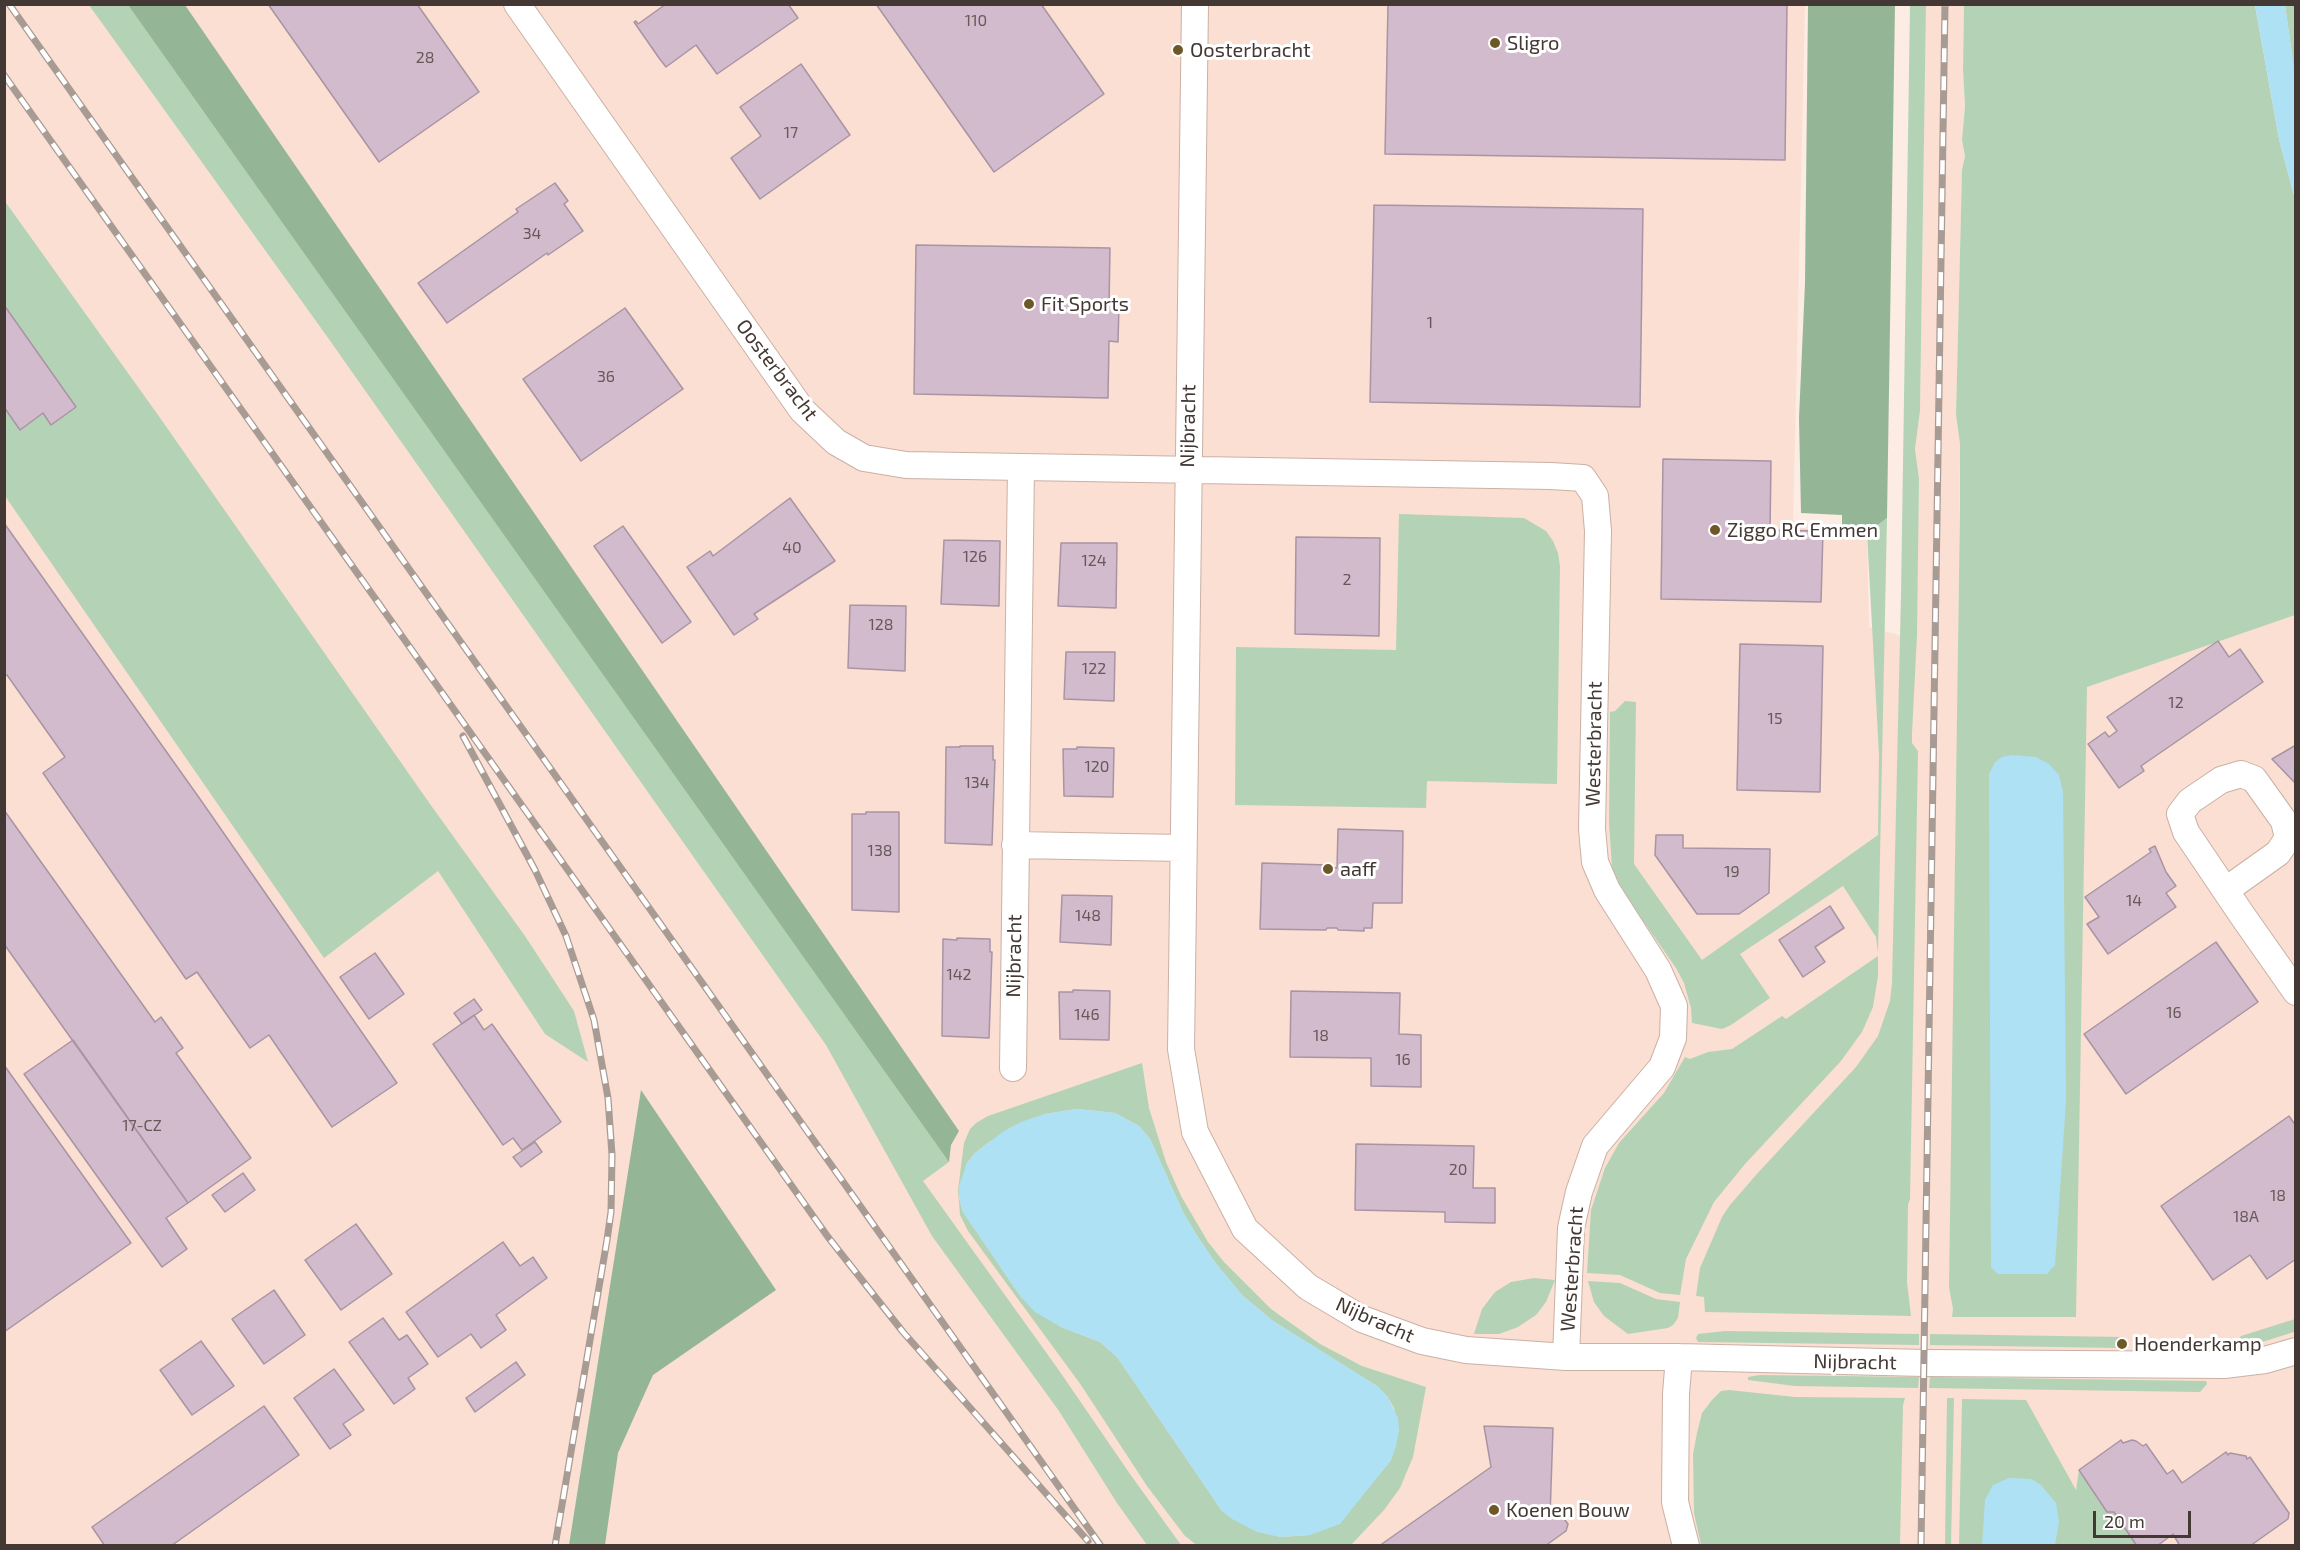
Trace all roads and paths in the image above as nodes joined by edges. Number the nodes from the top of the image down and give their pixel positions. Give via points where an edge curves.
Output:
1 (517, 4) edge
2 (1195, 4) edge
3 (1021, 467) junction
4 (1188, 470) junction
5 (1015, 845) junction
6 (1183, 848) junction
7 (2226, 890) junction
8 (2295, 992) edge
9 (1012, 1068) dead end
10 (2295, 1351) edge
11 (1566, 1357) junction
12 (1679, 1357) junction
13 (1686, 1545) edge

1 - 3 street, Oosterbracht via 802,410 836,442 864,458 906,465
2 - 4 street, Nijbracht
3 - 4 street, Oosterbracht
3 - 5 street, Nijbracht
4 - 6 street, Nijbracht
4 - 11 street, Westerbracht via 1583,478 1595,496 1595,862 1607,890 1658,970 1674,1006 1673,1038 1662,1067 1595,1146 1579,1192 1571,1228
5 - 6 street
5 - 9 street, Nijbracht
6 - 11 street, Nijbracht via 1180,1049 1195,1132 1245,1229 1308,1287 1362,1319 1422,1341 1466,1350
7 - 7 street via 2278,853 2288,838 2284,821 2254,779 2241,774 2221,780 2190,801 2180,814 2186,832
7 - 8 street
10 - 12 street, Nijbracht via 2265,1360 2224,1365
11 - 12 street, Nijbracht
12 - 13 street via 1675,1502

